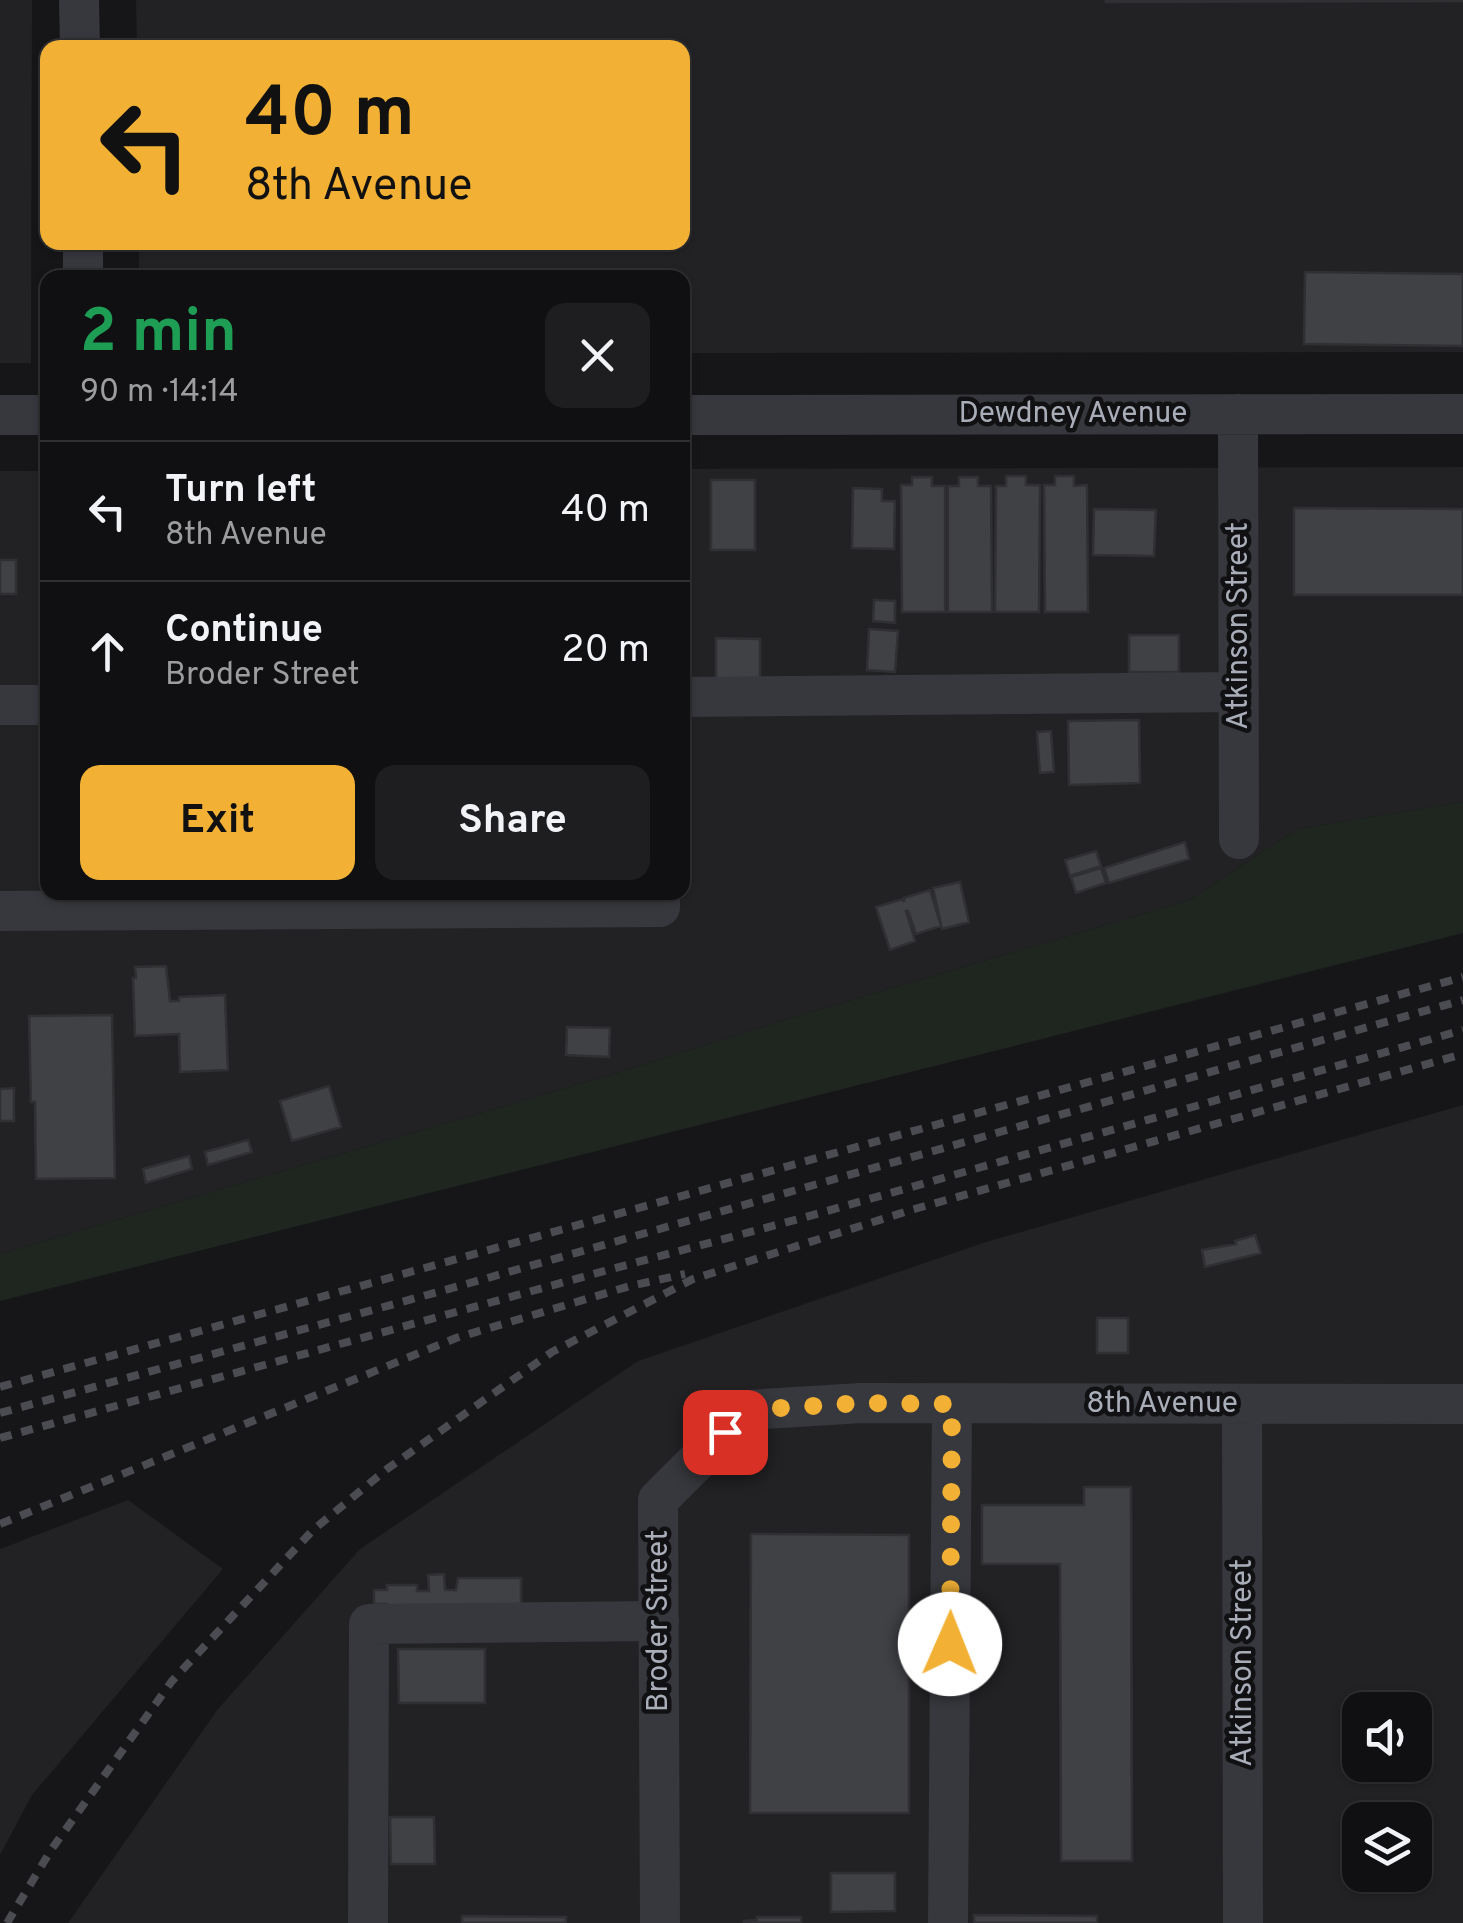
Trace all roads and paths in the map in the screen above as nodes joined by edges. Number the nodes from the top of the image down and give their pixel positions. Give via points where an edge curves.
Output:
1 (79, 0) edge
2 (80, 40) edge
3 (0, 414) edge
4 (40, 414) edge
5 (690, 414) edge
6 (1238, 414) junction
7 (1463, 414) edge
8 (1239, 692) junction
9 (690, 697) edge
10 (0, 705) edge
11 (40, 705) edge
12 (1239, 839) dead end
13 (660, 900) edge
14 (377, 901) edge
15 (92, 902) edge
16 (0, 911) edge
17 (861, 1403) joint
18 (952, 1404) junction
19 (1242, 1404) junction
20 (1463, 1404) edge
21 (659, 1620) junction
22 (368, 1923) edge
23 (660, 1923) edge
24 (948, 1923) edge
25 (1243, 1923) edge

1 - 2 street
3 - 4 street
5 - 6 street, Dewdney Avenue
6 - 7 street, Dewdney Avenue
6 - 8 street, Atkinson Street
8 - 9 street
8 - 12 street, Atkinson Street
10 - 11 street
13 - 14 street
14 - 15 street
15 - 16 street
17 - 18 street, 8th Avenue
17 - 21 street, Broder Street via 748,1410 658,1500
18 - 19 street, 8th Avenue
18 - 24 street
19 - 20 street, 8th Avenue
19 - 25 street, Atkinson Street
21 - 22 street via 369,1624
21 - 23 street, Broder Street

